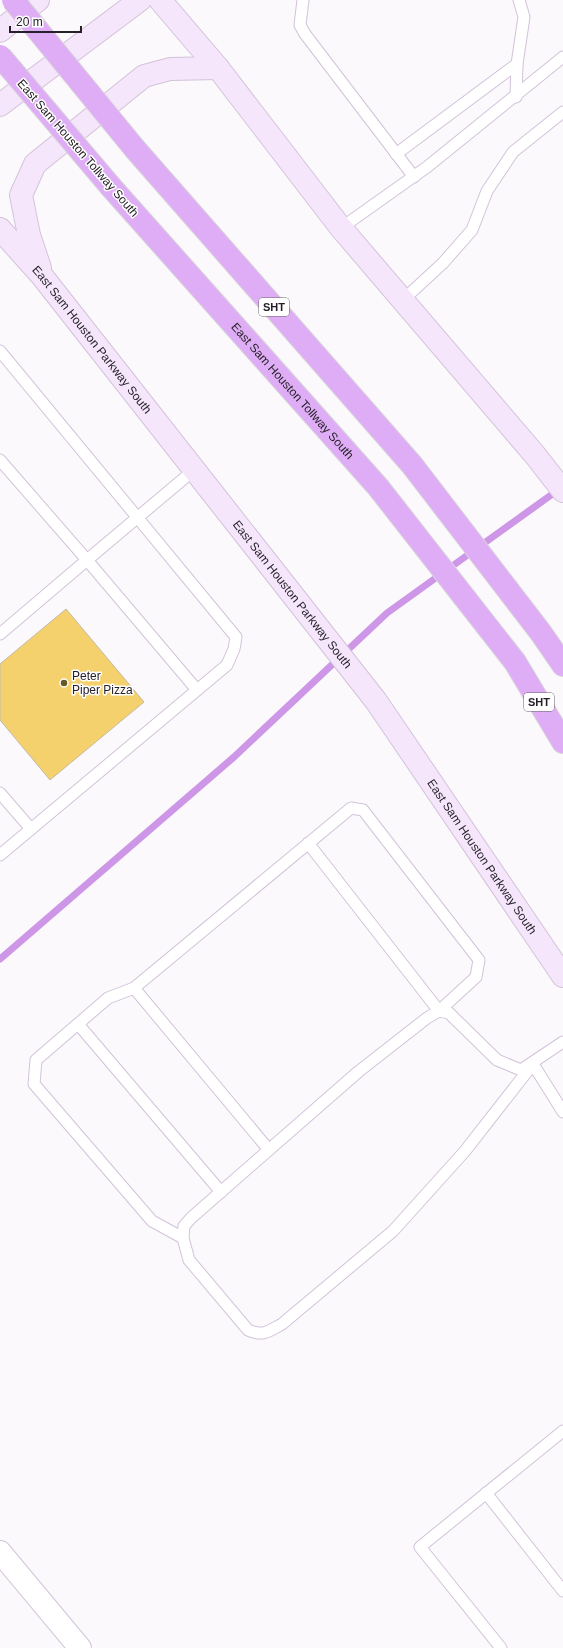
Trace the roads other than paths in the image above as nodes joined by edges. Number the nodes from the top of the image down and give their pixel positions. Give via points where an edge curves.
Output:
1 (12, 0) edge
2 (38, 0) edge
3 (140, 0) edge
4 (160, 0) edge
5 (303, 0) edge
6 (519, 0) edge
7 (0, 31) edge
8 (0, 56) edge
9 (563, 57) edge
10 (517, 64) junction
11 (218, 68) junction
12 (516, 97) junction
13 (0, 105) edge
14 (563, 112) edge
15 (396, 154) junction
16 (414, 177) junction
17 (341, 228) junction
18 (0, 230) edge
19 (42, 276) junction
20 (403, 300) junction
21 (0, 351) edge
22 (0, 460) edge
23 (194, 470) junction
24 (563, 492) edge
25 (138, 518) junction
26 (87, 560) junction
27 (0, 634) edge
28 (563, 665) edge
29 (197, 690) junction
30 (563, 742) edge
31 (0, 793) edge
32 (31, 829) junction
33 (308, 843) junction
34 (0, 855) edge
35 (563, 976) edge
36 (134, 988) junction
37 (439, 1011) junction
38 (78, 1024) junction
39 (563, 1042) edge
40 (533, 1064) junction
41 (563, 1112) edge
42 (269, 1150) junction
43 (221, 1192) junction
44 (183, 1238) junction
45 (563, 1431) edge
46 (486, 1493) junction
47 (0, 1552) edge
48 (563, 1591) edge
49 (80, 1648) edge
50 (501, 1648) edge

1 - 28 highway, SHT, bridge via 135,149 412,465
2 - 7 main road
3 - 13 main road
4 - 11 main road
5 - 15 lane via 300,25 305,34
6 - 10 lane via 524,17
8 - 30 highway, East Sam Houston Tollway South / SHT, bridge via 111,187 378,487 515,662
9 - 12 lane
10 - 12 lane
10 - 15 lane
11 - 17 main road
11 - 19 main road via 170,69 144,76 35,164 21,195 29,235
12 - 16 lane
14 - 20 lane via 513,152 487,191 472,230 443,264
15 - 16 lane
16 - 17 lane
17 - 20 main road
18 - 19 main road, East Sam Houston Parkway South
19 - 23 main road, East Sam Houston Parkway South
20 - 24 main road via 535,455
21 - 25 lane
22 - 26 lane
23 - 25 lane
23 - 35 main road, East Sam Houston Parkway South via 376,701
25 - 26 lane
25 - 29 lane via 236,637 227,665
26 - 27 lane
26 - 29 lane
29 - 32 lane
31 - 32 lane
32 - 34 lane
33 - 36 lane
33 - 37 lane
33 - 37 lane via 351,808 363,810 479,960 476,977
36 - 38 lane via 108,998
36 - 42 lane
37 - 40 lane via 449,1013 497,1060 521,1070
37 - 42 lane via 358,1072
38 - 43 lane
38 - 44 lane via 36,1060 34,1084 152,1221
39 - 40 lane
40 - 41 lane
40 - 44 lane via 465,1151 393,1231 282,1324 269,1332 258,1334 248,1330 189,1260
42 - 43 lane
43 - 44 lane via 184,1226
45 - 46 lane
46 - 48 lane
46 - 50 lane via 420,1547
47 - 49 street

